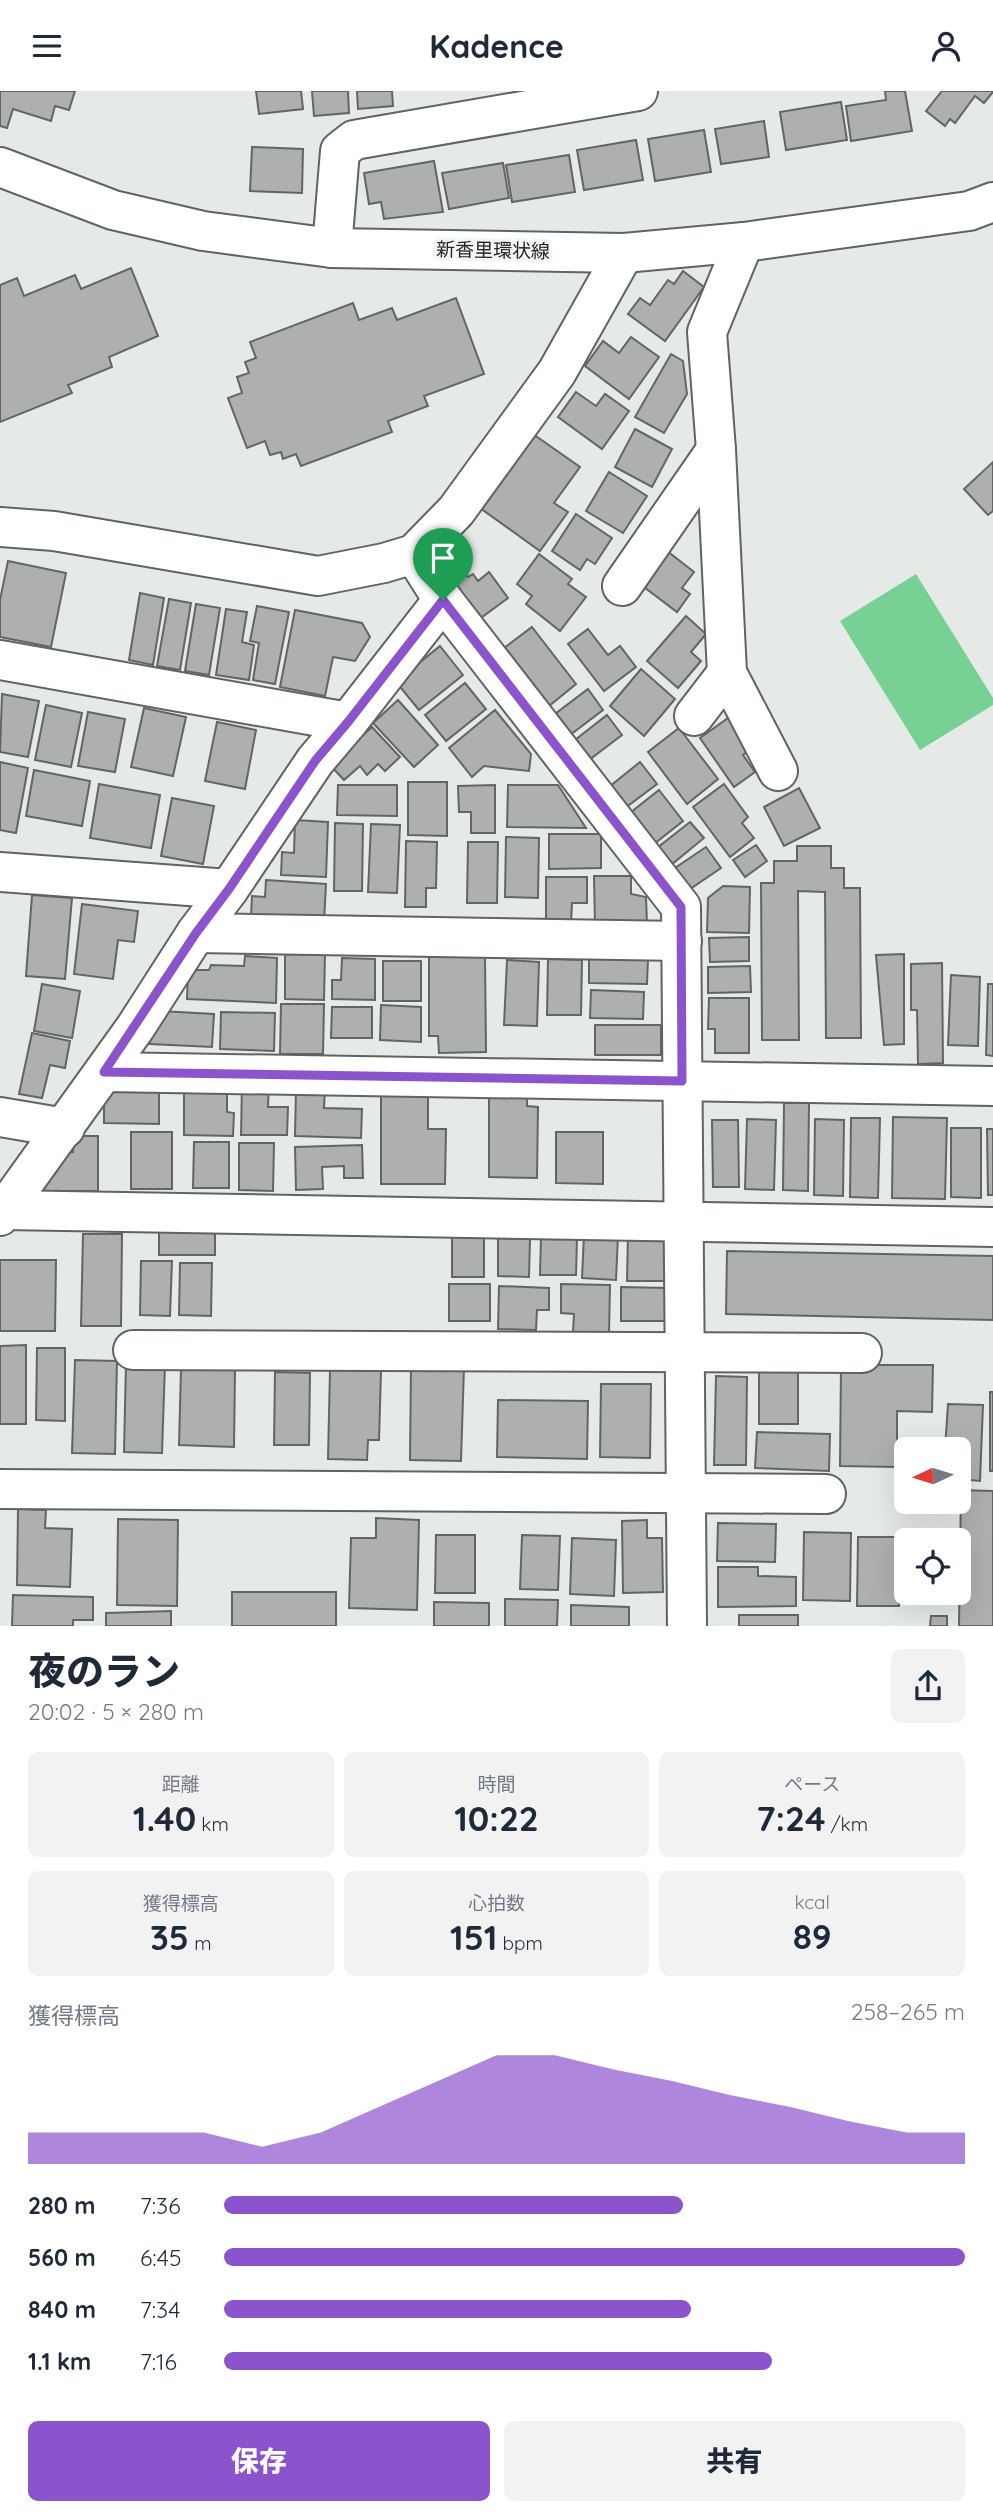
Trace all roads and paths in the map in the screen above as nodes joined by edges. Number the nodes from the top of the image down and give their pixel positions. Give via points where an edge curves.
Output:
1 (638, 91) edge
2 (0, 167) edge
3 (993, 202) edge
4 (744, 242) junction
5 (332, 247) junction
6 (624, 253) junction
7 (716, 450) junction
8 (0, 527) edge
9 (414, 554) junction
10 (622, 586) dead end
11 (443, 600) junction
12 (0, 660) edge
13 (727, 673) junction
14 (694, 716) dead end
15 (348, 722) junction
16 (778, 771) dead end
17 (0, 872) edge
18 (229, 889) junction
19 (196, 933) junction
20 (682, 941) junction
21 (104, 1072) junction
22 (682, 1081) junction
23 (993, 1086) edge
24 (0, 1117) edge
25 (65, 1128) junction
26 (2, 1213) edge
27 (683, 1221) junction
28 (993, 1227) edge
29 (133, 1350) dead end
30 (685, 1352) junction
31 (862, 1353) dead end
32 (0, 1489) edge
33 (686, 1493) junction
34 (826, 1494) dead end
35 (687, 1626) edge

1 - 5 street via 354,140 340,151
2 - 5 street, 新香里環状線 via 126,213 204,231
3 - 4 street, 新香里環状線 via 969,211
4 - 6 street, 新香里環状線
4 - 7 street via 707,332
5 - 6 street, 新香里環状線
6 - 9 street via 557,372 456,511
7 - 10 street
7 - 13 street
8 - 9 street via 54,531 318,576
9 - 11 street
11 - 15 street
11 - 20 street via 681,907
12 - 15 street
13 - 14 street
13 - 16 street
15 - 18 street via 315,761
17 - 18 street
18 - 19 street
19 - 20 street
19 - 21 street
20 - 22 street
21 - 22 street
21 - 25 street
22 - 23 street
22 - 27 street
24 - 25 street
25 - 26 street
26 - 27 street
27 - 28 street
27 - 30 street
29 - 30 street
30 - 31 street
30 - 33 street
32 - 33 street
33 - 34 street
33 - 35 street

